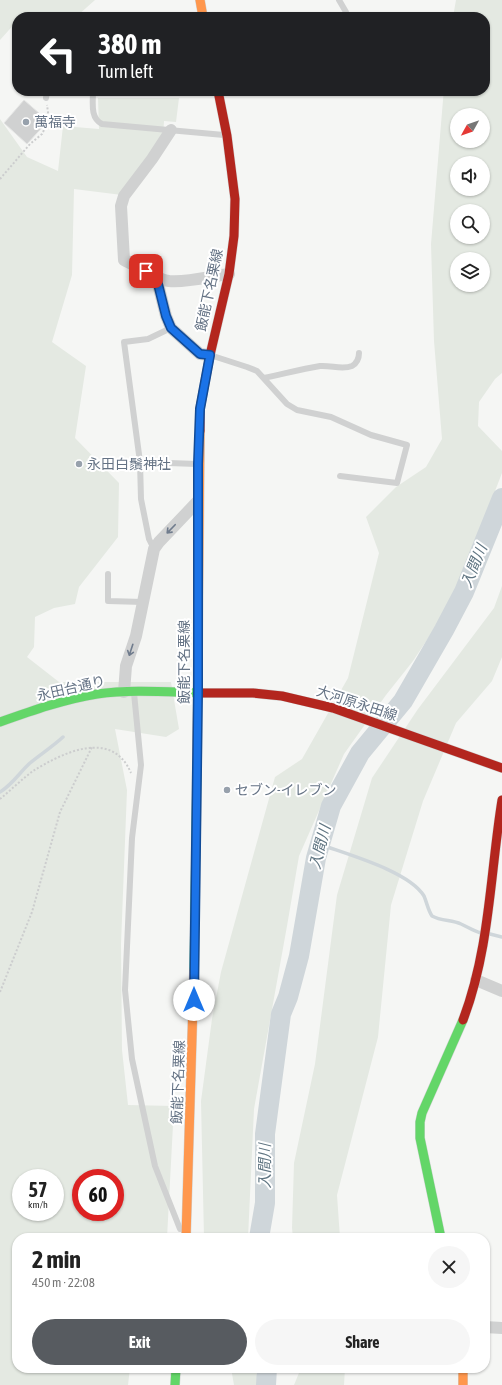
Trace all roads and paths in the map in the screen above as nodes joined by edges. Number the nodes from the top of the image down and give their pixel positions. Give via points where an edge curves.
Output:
1 (200, 0) edge
2 (338, 0) edge
3 (203, 12) edge
4 (346, 12) edge
5 (93, 96) edge
6 (219, 96) edge
7 (46, 98) edge
8 (171, 130) junction
9 (227, 136) junction
10 (0, 179) edge
11 (228, 274) junction
12 (156, 276) junction
13 (171, 328) junction
14 (359, 353) dead end
15 (210, 355) junction
16 (264, 378) junction
17 (140, 462) junction
18 (198, 464) junction
19 (340, 476) dead end
20 (198, 501) junction
21 (154, 549) junction
22 (108, 574) dead end
23 (143, 602) junction
24 (129, 692) junction
25 (198, 692) junction
26 (0, 722) edge
27 (92, 747) junction
28 (502, 768) edge
29 (138, 789) junction
30 (0, 799) edge
31 (502, 800) edge
32 (476, 980) junction
33 (502, 991) edge
34 (0, 992) edge
35 (182, 1233) edge
36 (184, 1233) edge
37 (440, 1233) edge
38 (490, 1327) edge
39 (502, 1328) edge
40 (176, 1373) edge
41 (463, 1373) edge
42 (175, 1385) edge
43 (463, 1385) edge

1 - 3 main road
2 - 4 lane
5 - 8 lane via 96,122
6 - 9 main road, 飯能下名栗線
7 - 10 path via 49,120 42,134
8 - 9 lane
8 - 12 street via 124,196 121,206 124,260
9 - 11 main road, 飯能下名栗線 via 235,199 234,236
11 - 12 street via 169,281
11 - 15 main road, 飯能下名栗線
12 - 13 street
13 - 15 street via 200,354
13 - 17 lane via 148,339 124,342
14 - 16 lane via 355,364 345,368 322,366
15 - 16 lane via 257,371
15 - 18 main road, 飯能下名栗線 via 200,409
16 - 19 lane via 287,404 297,410 331,417 371,435 407,445 397,483
17 - 18 lane
17 - 21 lane via 141,499 149,539
18 - 20 main road, 飯能下名栗線
20 -> 21 street
20 - 25 main road, 飯能下名栗線
21 - 23 street
22 - 23 lane via 108,601
23 -> 24 street via 126,666
24 - 25 main road, 永田台通り
24 - 26 main road, 永田台通り via 82,697
24 - 29 lane via 141,765
25 - 28 main road, 大河原永田線 via 253,692 333,708
25 - 36 main road, 飯能下名栗線 via 193,1030
27 - 29 path via 113,751 123,759
27 - 30 path via 62,755 32,772
27 - 34 path via 60,812 32,912
29 - 35 lane via 132,838 125,990 132,1059 155,1166
31 - 32 main road via 487,922
32 - 33 street
32 - 37 main road via 462,1022 420,1122 420,1138
38 - 39 street
40 - 42 main road
41 - 43 main road

